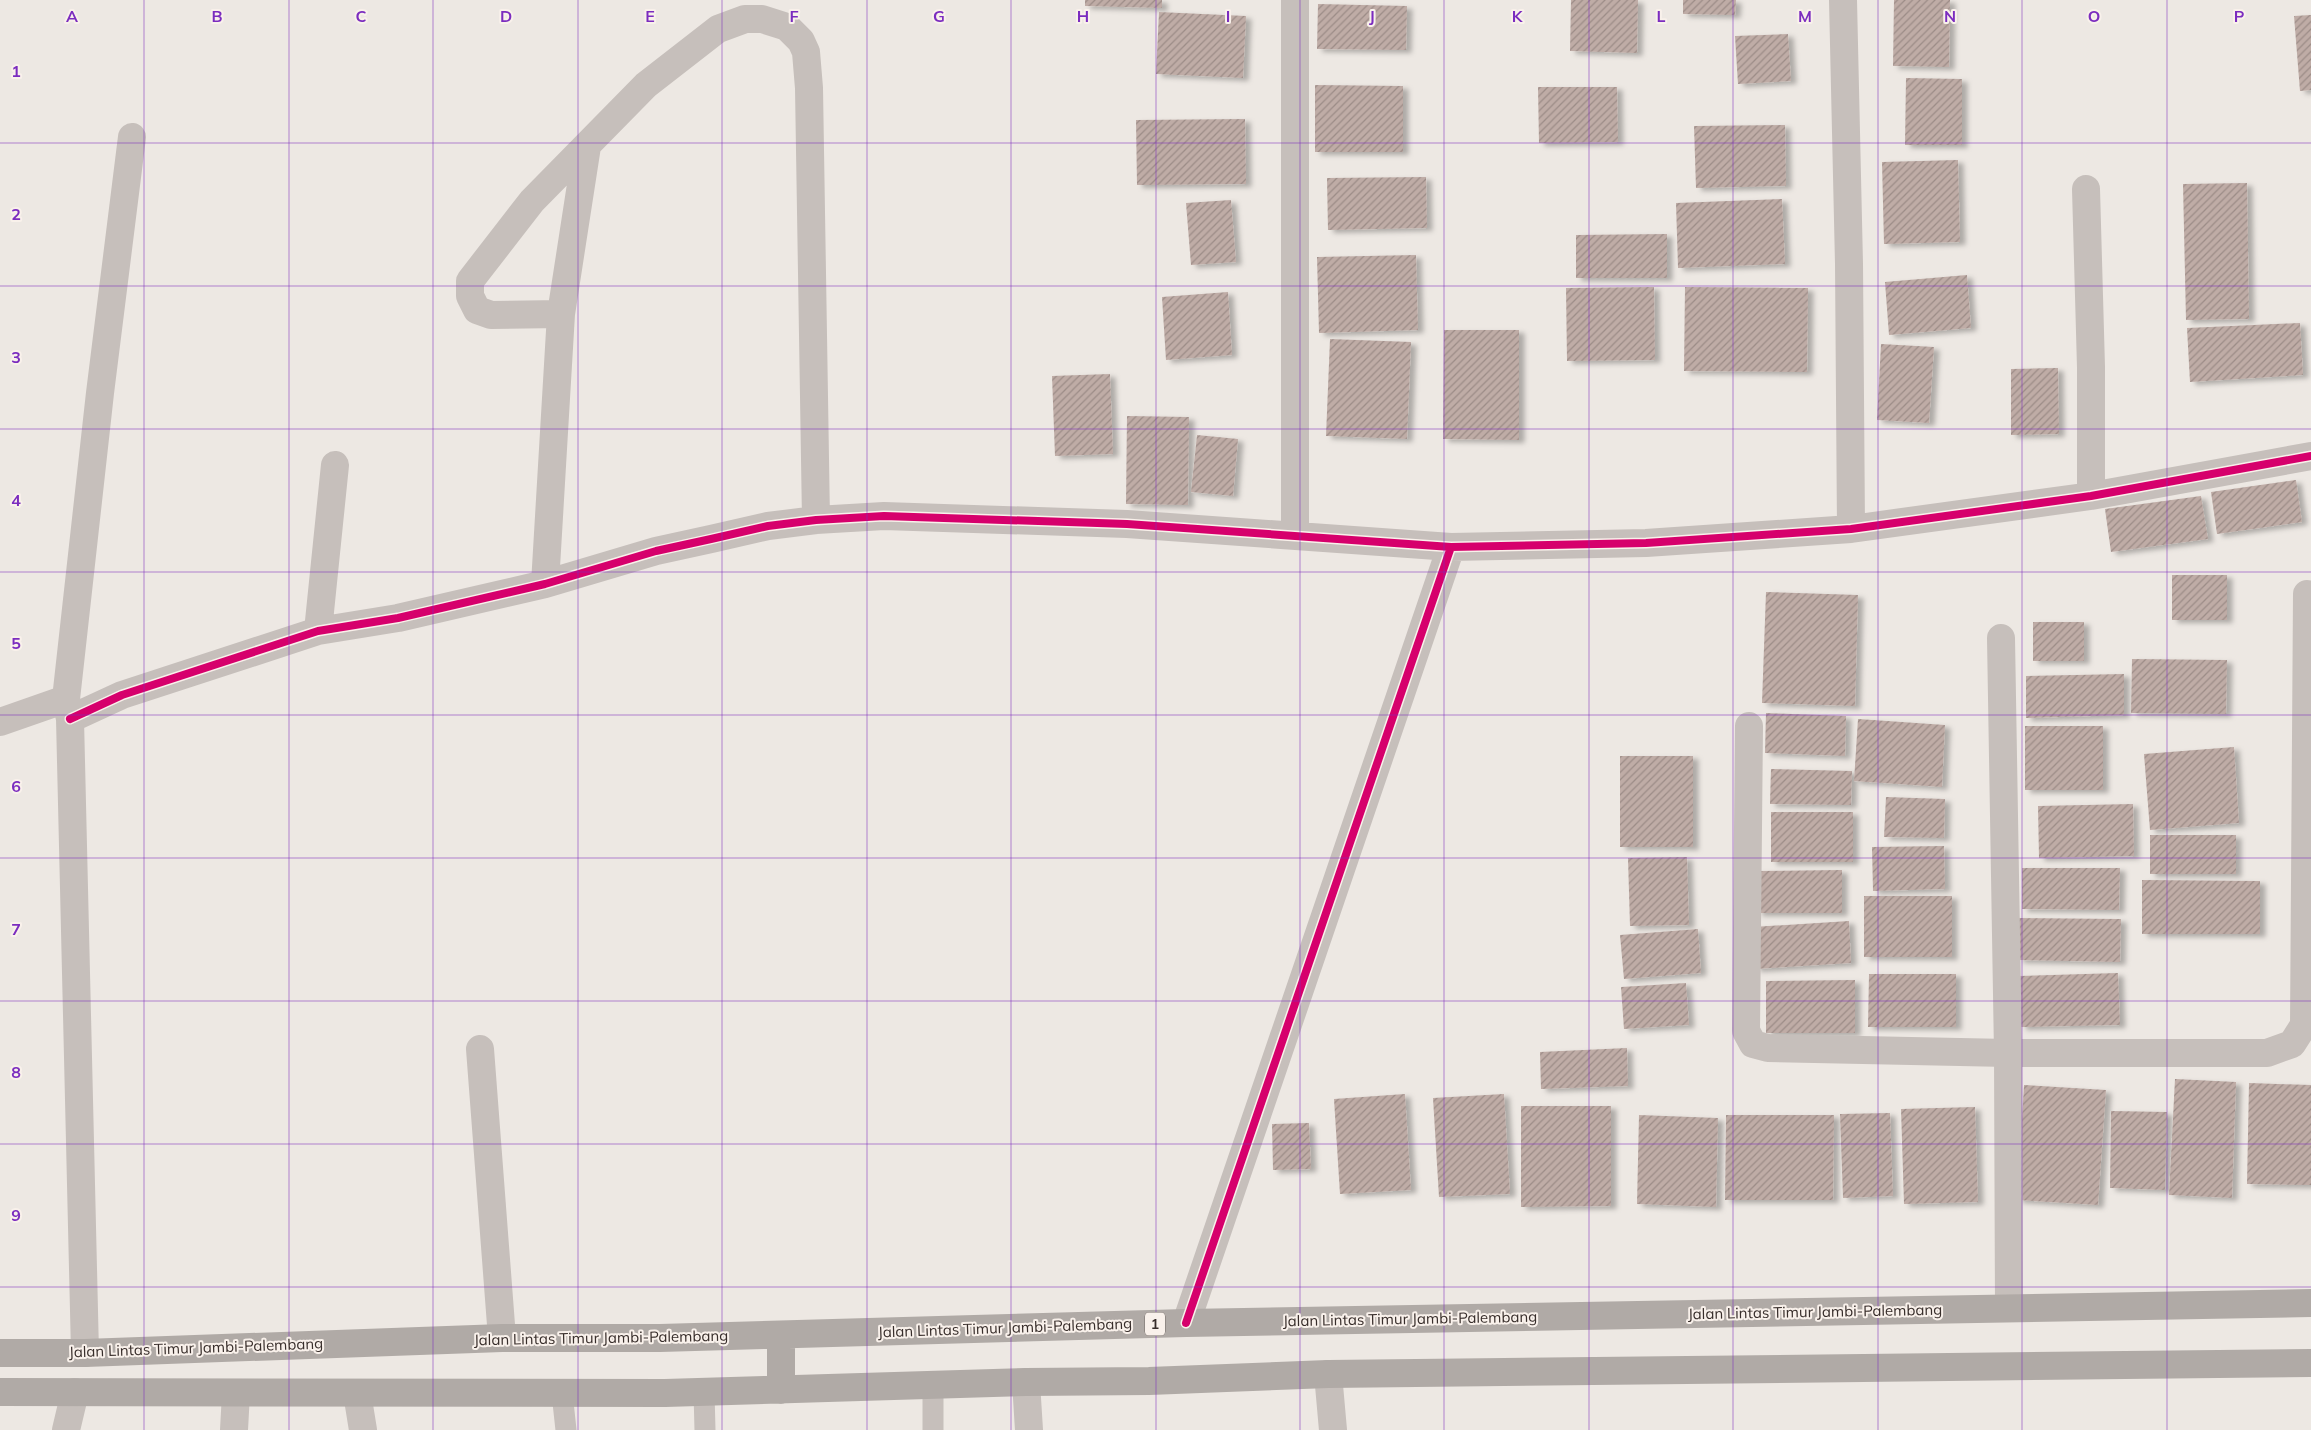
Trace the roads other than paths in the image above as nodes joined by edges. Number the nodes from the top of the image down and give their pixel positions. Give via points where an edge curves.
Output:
1 (1295, 0) edge
2 (1843, 0) edge
3 (132, 137) dead end
4 (587, 146) junction
5 (2086, 189) dead end
6 (561, 314) junction
7 (2311, 456) edge
8 (335, 465) dead end
9 (2091, 496) junction
10 (816, 520) junction
11 (1851, 529) junction
12 (1295, 536) junction
13 (1451, 548) junction
14 (545, 584) junction
15 (2307, 594) dead end
16 (318, 631) junction
17 (2001, 638) dead end
18 (68, 709) junction
19 (0, 722) edge
20 (1749, 726) dead end
21 (480, 1049) dead end
22 (2008, 1052) junction
23 (2311, 1304) edge
24 (2008, 1308) junction
25 (1186, 1323) junction
26 (781, 1335) junction
27 (502, 1338) junction
28 (0, 1353) edge
29 (85, 1353) junction
30 (2311, 1363) edge
31 (1328, 1374) junction
32 (1026, 1382) junction
33 (932, 1385) junction
34 (781, 1390) junction
35 (0, 1392) edge
36 (76, 1392) junction
37 (704, 1392) junction
38 (236, 1393) junction
39 (357, 1393) junction
40 (562, 1393) junction
41 (66, 1430) edge
42 (234, 1430) edge
43 (363, 1430) edge
44 (566, 1430) edge
45 (705, 1430) edge
46 (932, 1430) edge
47 (1029, 1430) edge
48 (1333, 1430) edge

1 - 12 street
2 - 11 street
3 - 18 street via 100,393
4 - 6 street
4 - 6 street via 532,201 470,281 470,296 477,310 491,315
4 - 10 street via 646,85 718,29 745,18 762,18 787,27 801,41 806,52 809,88
5 - 9 street
6 - 14 street
7 - 9 street
8 - 16 street
9 - 11 street
10 - 12 street via 894,516 1127,524
10 - 14 street via 768,526 656,551
11 - 13 street via 1646,543
12 - 13 street
13 - 25 street
14 - 16 street via 398,618
15 - 22 street via 2304,1025 2292,1044 2266,1053
16 - 18 street via 122,695
17 - 22 street
18 - 19 street
18 - 29 street
20 - 22 street via 1746,1031 1753,1044 1768,1048
21 - 27 street
22 - 24 street
23 - 24 highway, Jalan Lintas Timur Jambi-Palembang / 1
24 - 25 highway, Jalan Lintas Timur Jambi-Palembang / 1
25 - 26 highway, Jalan Lintas Timur Jambi-Palembang / 1
26 - 27 highway, Jalan Lintas Timur Jambi-Palembang / 1
26 - 34 highway
27 - 29 highway, Jalan Lintas Timur Jambi-Palembang / 1
28 - 29 highway, Jalan Lintas Timur Jambi-Palembang / 1
30 - 31 highway
31 - 32 highway
31 - 48 street
32 - 33 highway
32 - 47 street
33 - 34 highway
33 - 46 lane
34 - 37 highway
35 - 36 highway
36 - 38 highway
36 - 41 street
37 - 40 highway
37 - 45 lane
38 - 39 highway
38 - 42 street
39 - 40 highway
39 - 43 street
40 - 44 lane

